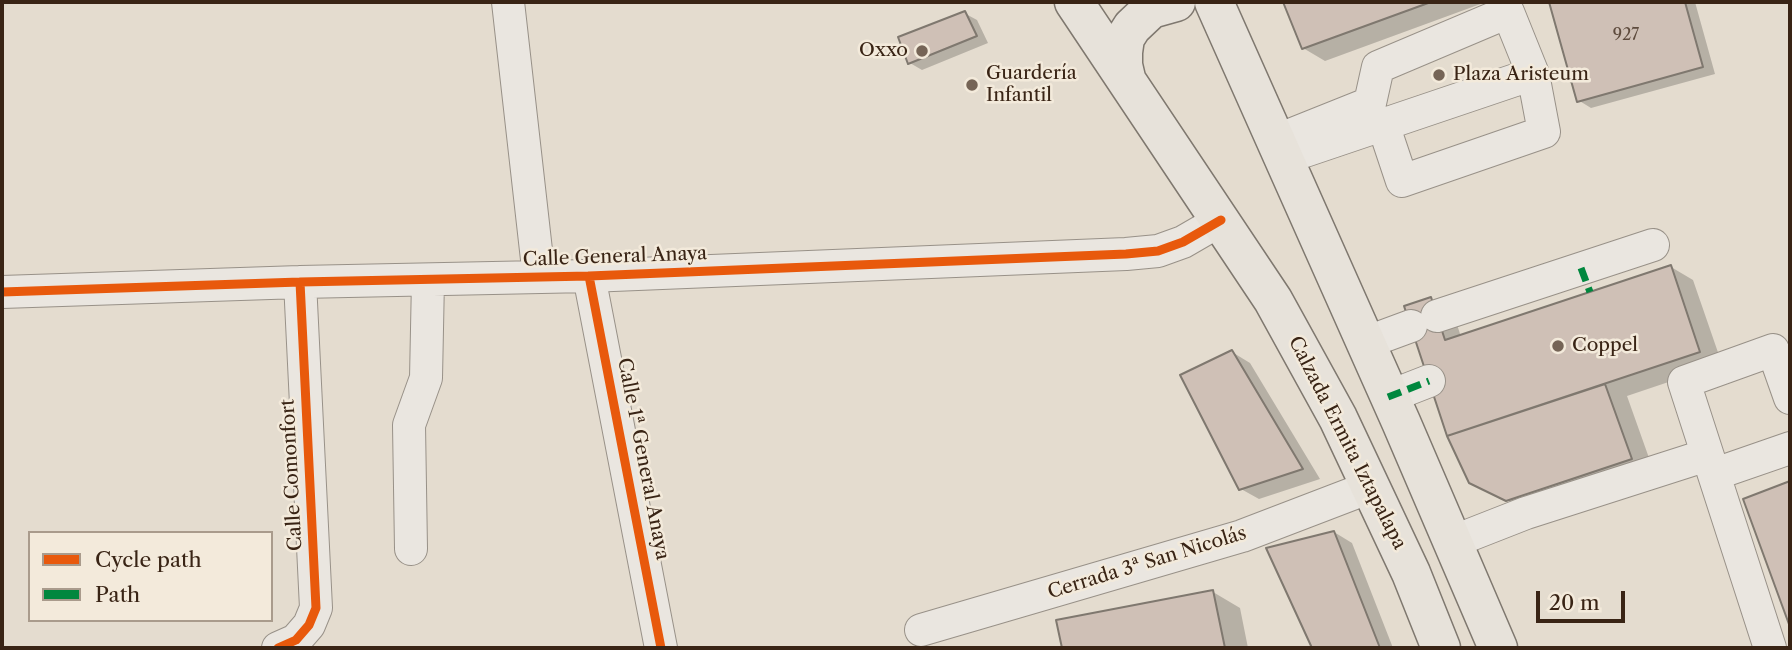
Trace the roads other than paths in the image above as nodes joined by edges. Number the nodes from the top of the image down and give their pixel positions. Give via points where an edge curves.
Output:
1 (508, 2) edge
2 (1074, 2) edge
3 (1177, 2) edge
4 (1219, 14) edge
5 (1533, 74) junction
6 (1126, 78) junction
7 (1383, 124) junction
8 (1279, 150) junction
9 (1221, 220) junction
10 (1653, 245) dead end
11 (539, 276) junction
12 (589, 276) junction
13 (428, 280) junction
14 (300, 282) junction
15 (2, 292) edge
16 (1365, 343) junction
17 (1429, 381) dead end
18 (1388, 397) junction
19 (1790, 398) edge
20 (1790, 448) edge
21 (1711, 464) junction
22 (1370, 487) junction
23 (1452, 542) junction
24 (411, 549) dead end
25 (921, 630) dead end
26 (278, 648) edge
27 (662, 648) edge
28 (1441, 648) edge
29 (1498, 648) edge
30 (1770, 648) edge

1 - 11 street
2 - 6 main road, Calzada Ermita Iztapalapa
3 - 4 main road
3 - 6 main road via 1151,9 1132,27 1123,52
4 - 8 main road
5 - 7 street
5 - 7 street via 1544,132 1402,181
5 - 8 street via 1508,12 1378,67 1370,103
6 - 9 main road, Calzada Ermita Iztapalapa
7 - 8 street
8 - 16 main road
9 - 12 street, Calle General Anaya via 1158,251
9 - 22 main road, Calzada Ermita Iztapalapa via 1280,312
10 - 16 street via 1586,280 1424,321
11 - 12 street, Calle General Anaya
11 - 13 street, Calle General Anaya
12 - 27 street, Calle 1ª General Anaya
13 - 14 street, Calle General Anaya
13 - 24 street via 426,379 409,425
14 - 15 street, Calle General Anaya
14 - 26 street, Calle Comonfort via 316,608 296,640
16 - 18 main road
17 - 18 street
18 - 23 main road
19 - 21 street via 1773,350 1684,382
20 - 21 street
21 - 23 street via 1526,513
21 - 30 street
22 - 25 street, Cerrada 3ª San Nicolás via 1241,536
22 - 28 main road, Calzada Ermita Iztapalapa via 1412,573
23 - 29 main road

